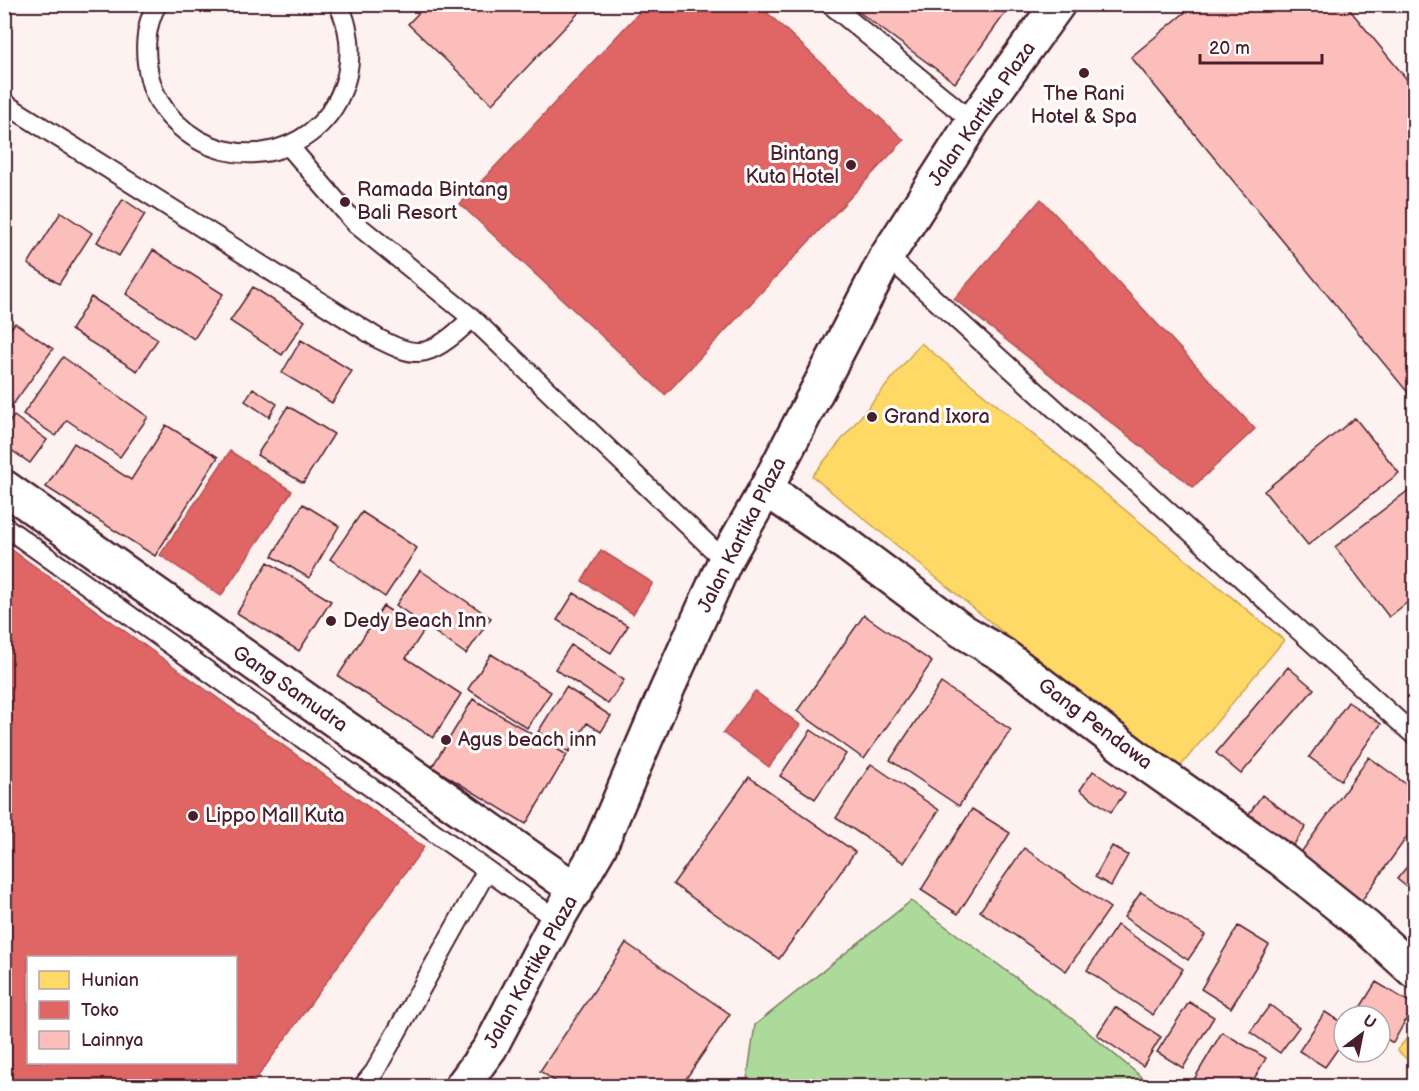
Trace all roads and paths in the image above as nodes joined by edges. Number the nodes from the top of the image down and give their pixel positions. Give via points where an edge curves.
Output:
1 (158, 4) edge
2 (338, 4) edge
3 (830, 4) edge
4 (1058, 4) edge
5 (4, 103) edge
6 (973, 122) junction
7 (289, 146) junction
8 (887, 256) junction
9 (472, 318) junction
10 (4, 487) edge
11 (766, 489) junction
12 (4, 526) edge
13 (725, 561) junction
14 (1414, 735) edge
15 (487, 870) junction
16 (576, 890) junction
17 (558, 921) junction
18 (1414, 971) edge
19 (363, 1086) edge
20 (462, 1086) edge

1 - 7 lane via 146,36 146,63 153,89 166,113 209,146 235,153 263,153
2 - 7 lane via 349,35 350,62 344,88 331,112 312,132
3 - 6 lane
4 - 6 street, Jalan Kartika Plaza
5 - 9 lane via 400,349 421,352 453,337
6 - 8 street, Jalan Kartika Plaza
7 - 9 lane via 356,224
8 - 11 street, Jalan Kartika Plaza
8 - 14 lane
9 - 13 lane
10 - 16 street, Gang Samudra
11 - 13 street, Jalan Kartika Plaza
11 - 18 street, Gang Pendawa via 961,630 1003,655 1138,758 1281,859
12 - 15 lane
13 - 16 street, Jalan Kartika Plaza via 599,848
15 - 17 lane
15 - 19 lane
16 - 17 street, Jalan Kartika Plaza
17 - 20 street, Jalan Kartika Plaza via 490,1048

